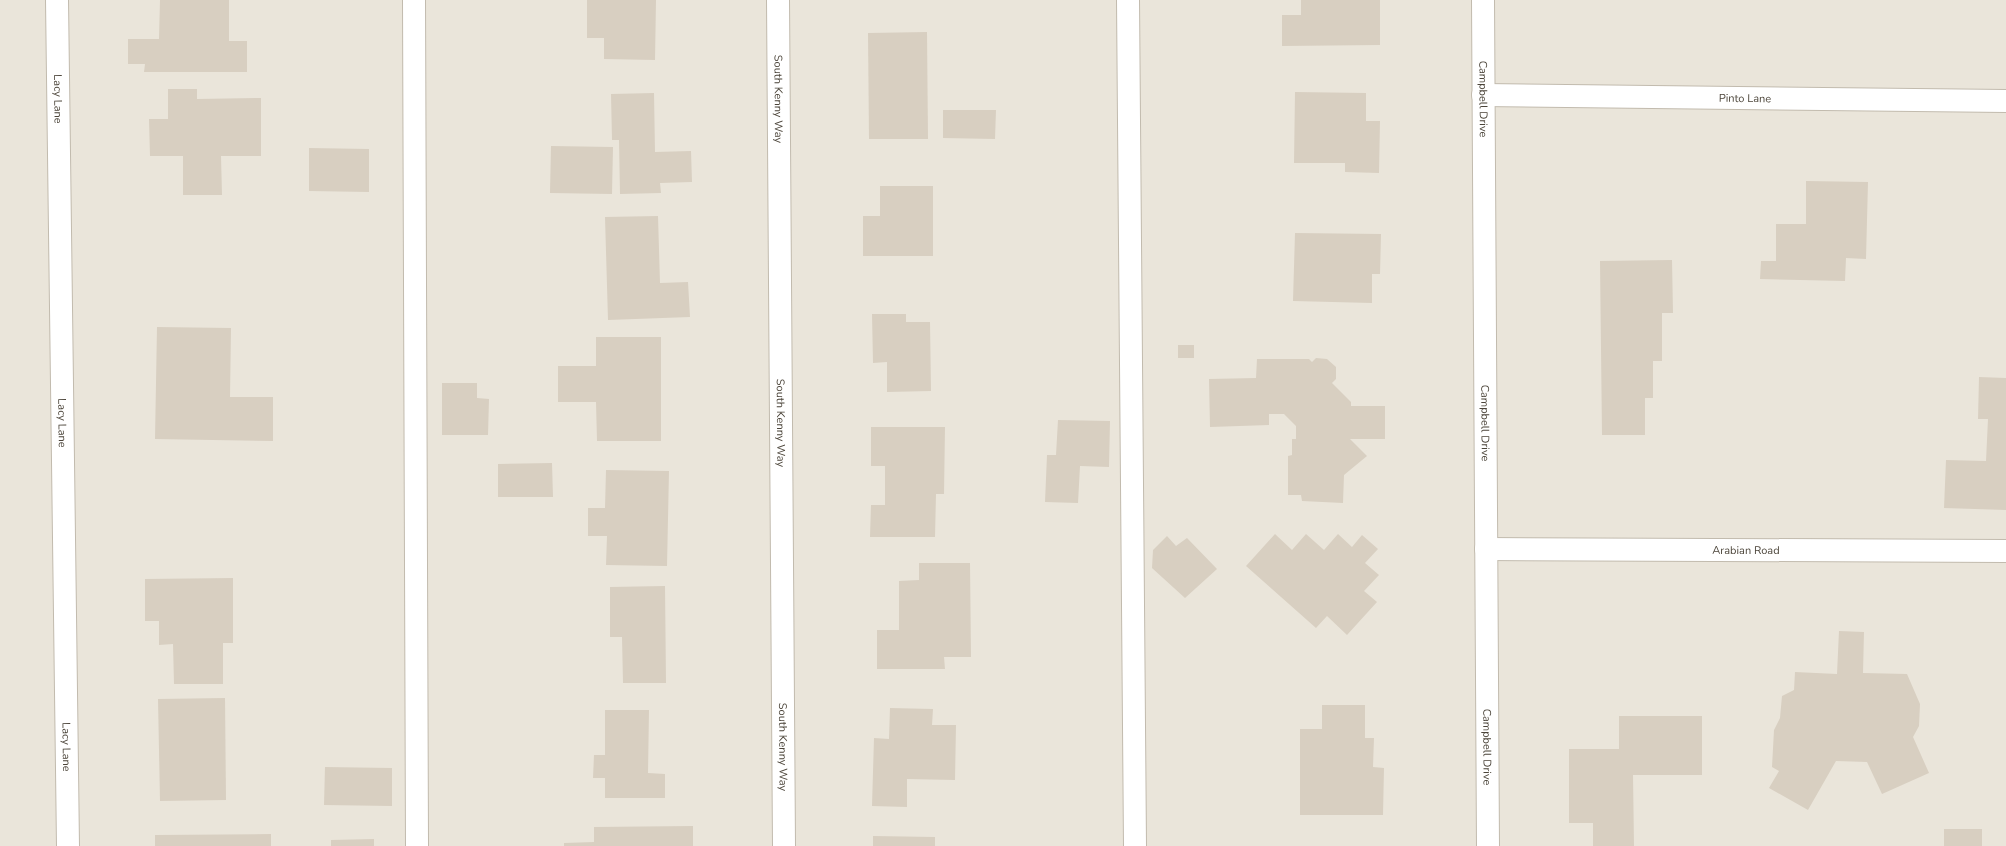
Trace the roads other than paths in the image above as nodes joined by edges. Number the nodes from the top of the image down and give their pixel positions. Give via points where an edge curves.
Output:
1 (57, 0) edge
2 (414, 0) edge
3 (778, 0) edge
4 (1128, 0) edge
5 (1483, 0) edge
6 (1483, 95) junction
7 (2006, 101) edge
8 (1486, 549) junction
9 (2006, 551) edge
10 (68, 846) edge
11 (417, 846) edge
12 (784, 846) edge
13 (1135, 846) edge
14 (1488, 846) edge

1 - 10 street, Lacy Lane
2 - 11 street
3 - 12 street, South Kenny Way
4 - 13 street
5 - 6 street, Campbell Drive
6 - 7 street, Pinto Lane
6 - 8 street, Campbell Drive
8 - 9 street, Arabian Road
8 - 14 street, Campbell Drive

